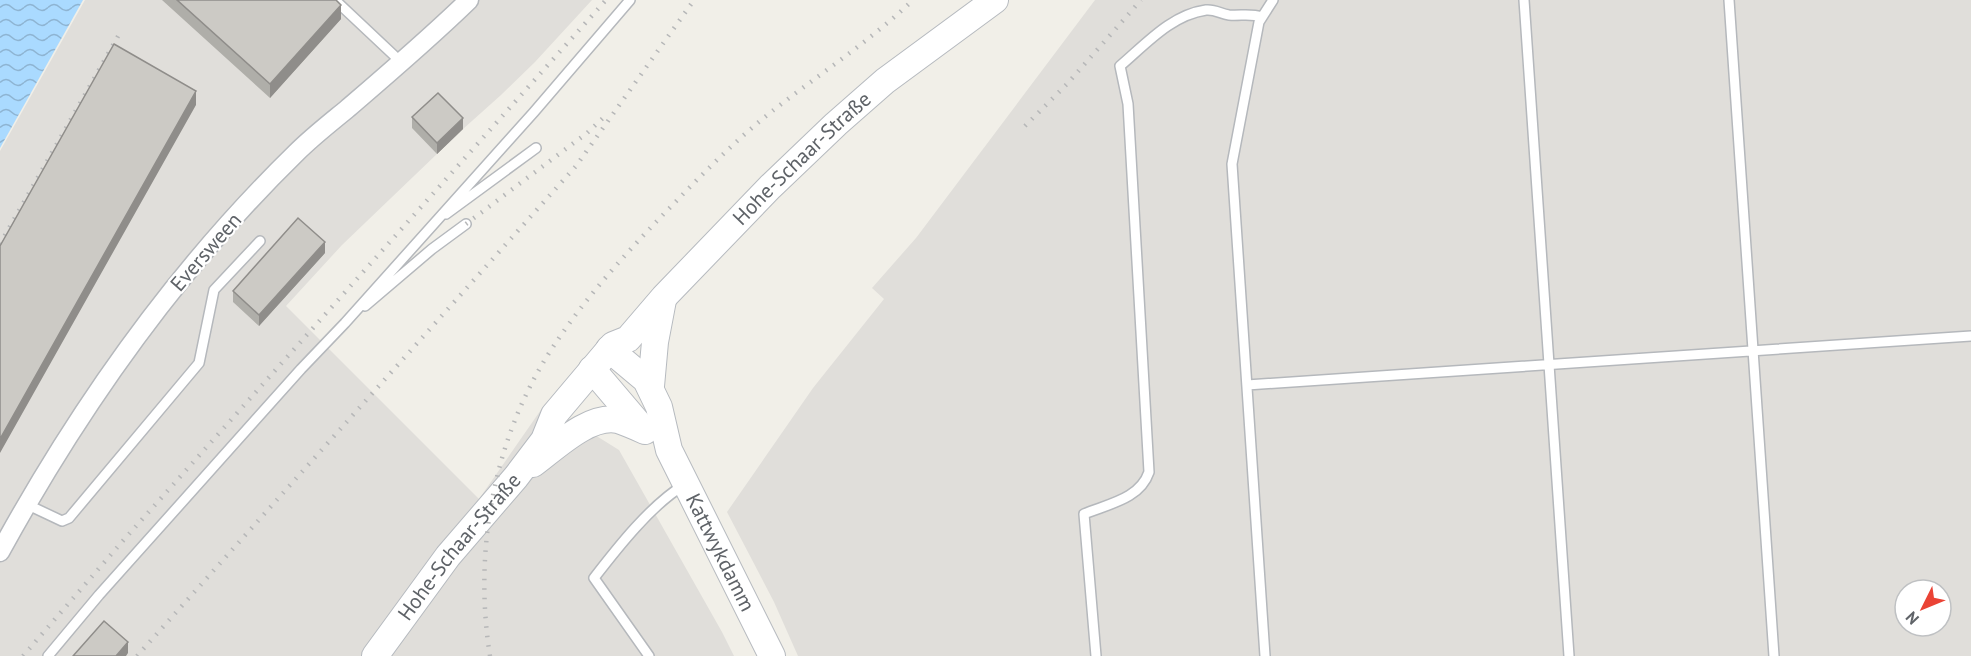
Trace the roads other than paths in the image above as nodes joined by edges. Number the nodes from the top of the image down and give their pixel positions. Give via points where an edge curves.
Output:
1 (335, 0) edge
2 (469, 0) edge
3 (630, 0) edge
4 (995, 0) edge
5 (1273, 0) edge
6 (1524, 0) edge
7 (1729, 0) edge
8 (1262, 17) junction
9 (401, 62) junction
10 (536, 148) dead end
11 (466, 224) dead end
12 (430, 226) junction
13 (260, 241) dead end
14 (664, 297) junction
15 (345, 323) junction
16 (1971, 336) edge
17 (619, 349) junction
18 (1753, 351) junction
19 (1550, 365) junction
20 (598, 375) junction
21 (1246, 385) junction
22 (651, 386) junction
23 (645, 431) junction
24 (669, 450) junction
25 (516, 477) junction
26 (686, 483) junction
27 (27, 504) junction
28 (0, 552) edge
29 (48, 656) edge
30 (375, 656) edge
31 (649, 656) edge
32 (772, 656) edge
33 (1096, 656) edge
34 (1265, 656) edge
35 (1569, 656) edge
36 (1774, 656) edge

1 - 9 lane
2 - 9 street, Eversween
3 - 12 lane
4 - 14 main road, Hohe-Schaar-Straße via 885,81 836,124
5 - 8 lane
6 - 19 lane
7 - 18 lane
8 - 21 lane via 1232,164
8 - 33 lane via 1208,9 1182,16 1120,66 1128,104 1149,472 1138,491 1084,514
9 - 27 street, Eversween via 297,152 186,272 130,345
10 - 12 lane
11 - 15 lane
12 - 15 lane
13 - 27 lane via 214,290 199,363 69,518 62,521
14 - 17 main road, Hohe-Schaar-Straße
14 - 22 main road
15 - 29 lane
16 - 18 lane
17 - 20 main road, Hohe-Schaar-Straße
17 - 22 main road, Kattwykdamm
18 - 19 lane
18 - 36 lane
19 - 21 lane
19 - 35 lane
20 - 23 main road, Kattwykdamm
20 - 25 main road, Hohe-Schaar-Straße via 554,415 544,440
21 - 34 lane
22 - 24 main road, Kattwykdamm
23 - 24 main road, Kattwykdamm
23 - 25 main road via 619,421 596,422
24 - 26 main road, Kattwykdamm
25 - 30 main road, Hohe-Schaar-Straße via 448,556
26 - 31 lane via 649,515 594,578
26 - 32 main road, Kattwykdamm
27 - 28 street, Eversween

